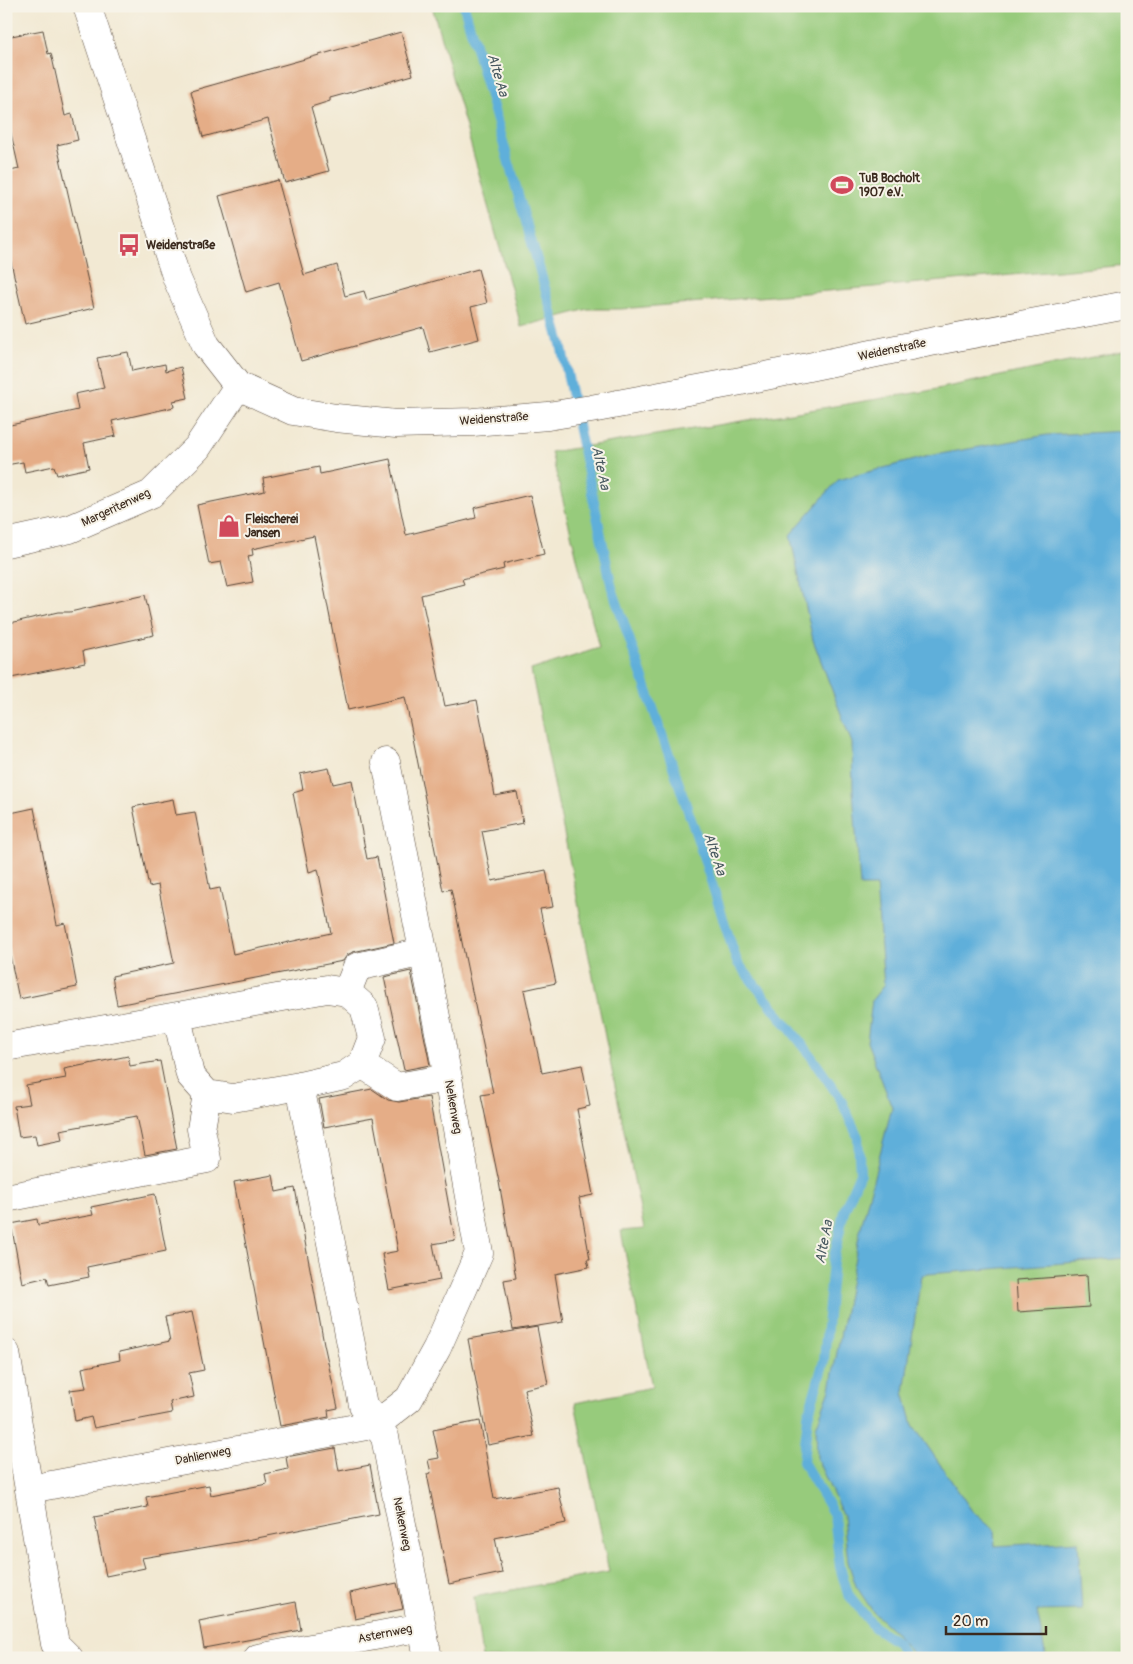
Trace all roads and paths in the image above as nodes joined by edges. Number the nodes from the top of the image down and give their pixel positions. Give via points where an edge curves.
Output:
1 (87, 6) edge
2 (1127, 306) edge
3 (238, 386) junction
4 (6, 542) edge
5 (386, 762) dead end
6 (423, 952) junction
7 (347, 992) junction
8 (177, 1017) junction
9 (6, 1047) edge
10 (362, 1064) junction
11 (448, 1078) junction
12 (300, 1086) junction
13 (207, 1094) junction
14 (6, 1198) edge
15 (6, 1352) edge
16 (12, 1418) edge
17 (377, 1424) junction
18 (30, 1489) junction
19 (422, 1627) junction
20 (56, 1653) edge
21 (258, 1658) edge
22 (428, 1658) edge

1 - 3 street, Weidenstraße via 177,279 206,345
2 - 3 street, Weidenstraße via 548,416 396,424 293,411
3 - 4 street, Margeritenweg via 197,448 151,494 70,529
5 - 6 street, Nelkenweg
6 - 7 street via 358,967
6 - 11 street, Nelkenweg
7 - 8 street via 327,989
7 - 10 street via 364,1007 372,1038
8 - 9 street
8 - 13 street via 190,1075
10 - 11 street via 398,1087
10 - 12 street via 344,1076
11 - 17 street, Nelkenweg via 479,1253 437,1348 409,1399
12 - 13 street via 234,1098
12 - 17 street, Nelkenweg via 363,1406
13 - 14 street via 201,1128 207,1159
15 - 16 street
16 - 18 street
17 - 18 street, Dahlienweg
17 - 19 street, Nelkenweg via 385,1437
18 - 20 street
19 - 21 street, Asternweg
19 - 22 street, Asternweg

